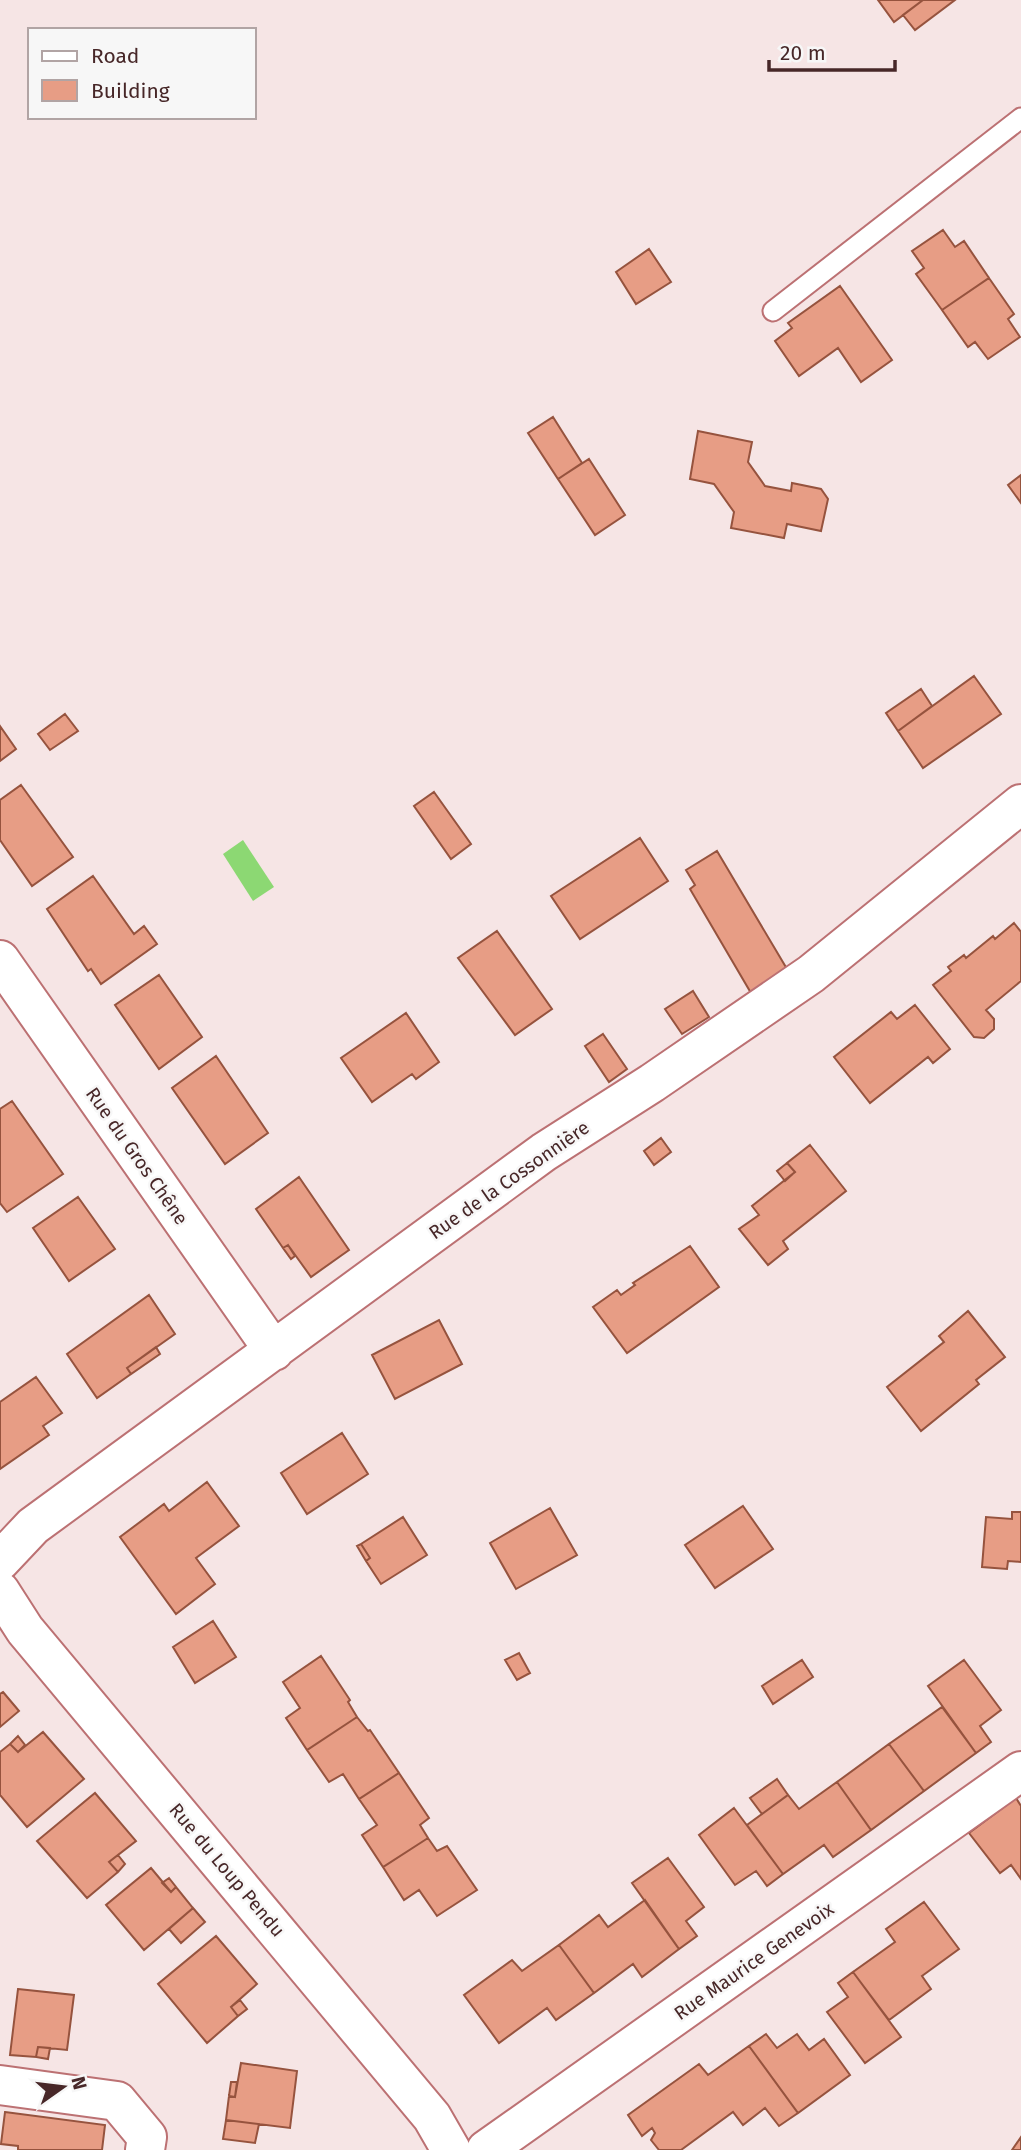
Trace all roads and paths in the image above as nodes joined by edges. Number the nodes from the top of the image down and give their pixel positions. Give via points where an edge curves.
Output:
1 (1021, 118) edge
2 (773, 311) dead end
3 (1021, 804) edge
4 (0, 960) edge
5 (274, 1351) junction
6 (0, 1561) edge
7 (0, 1591) edge
8 (1021, 1771) edge
9 (0, 2085) edge
10 (145, 2150) edge
11 (452, 2150) edge
12 (486, 2150) edge

1 - 2 lane
3 - 5 street, Rue de la Cossonnière via 811,974 544,1152
4 - 5 street, Rue du Gros Chêne
5 - 6 street, Rue de la Cossonnière via 33,1526
7 - 11 street, Rue du Loup Pendu via 25,1630 432,2117
8 - 12 street, Rue Maurice Genevoix
9 - 10 street via 117,2101 147,2137

